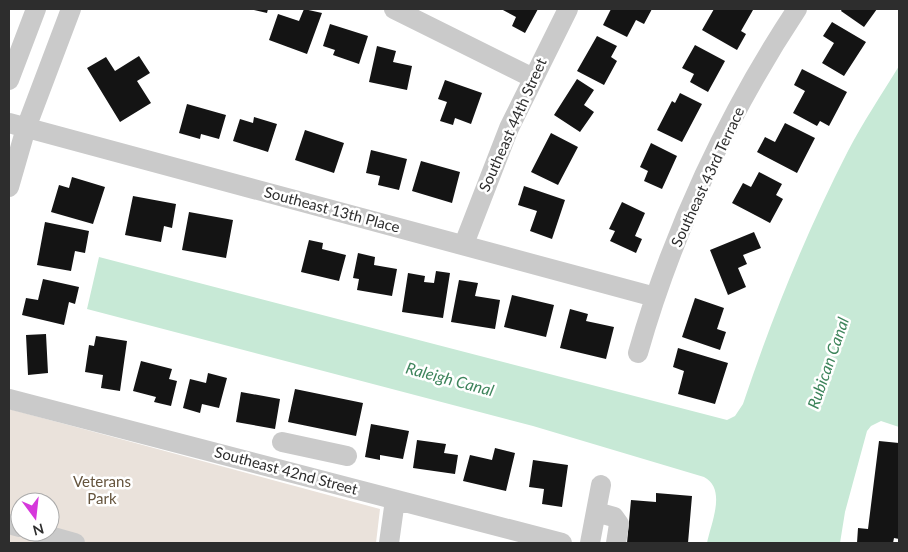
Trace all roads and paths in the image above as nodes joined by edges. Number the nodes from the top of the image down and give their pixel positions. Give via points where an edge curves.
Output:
1 (36, 9) edge
2 (71, 9) edge
3 (394, 9) edge
4 (568, 9) edge
5 (797, 9) edge
6 (532, 78) junction
7 (9, 80) edge
8 (17, 125) edge
9 (9, 186) edge
10 (464, 244) junction
11 (656, 297) junction
12 (638, 353) dead end
13 (9, 399) edge
14 (282, 442) dead end
15 (316, 449) junction
16 (347, 456) dead end
17 (309, 477) junction
18 (601, 485) dead end
19 (395, 500) junction
20 (596, 512) junction
21 (60, 539) edge
22 (75, 543) edge
23 (389, 543) edge
24 (562, 543) edge
25 (590, 543) edge
26 (616, 543) edge

1 - 7 street
2 - 8 street
3 - 6 street
4 - 6 street, Southeast 44th Street
5 - 11 street, Southeast 43rd Terrace via 722,140
6 - 10 street, Southeast 44th Street
8 - 9 street
8 - 10 street, Southeast 13th Place
10 - 11 street, Southeast 13th Place
11 - 12 street, Southeast 43rd Terrace
13 - 17 street, Southeast 42nd Street
14 - 15 street
15 - 16 street
15 - 17 street
17 - 19 street, Southeast 42nd Street
18 - 20 street
19 - 23 street
19 - 24 street, Southeast 42nd Street
20 - 25 street
20 - 26 street via 614,517 619,524
21 - 22 street

